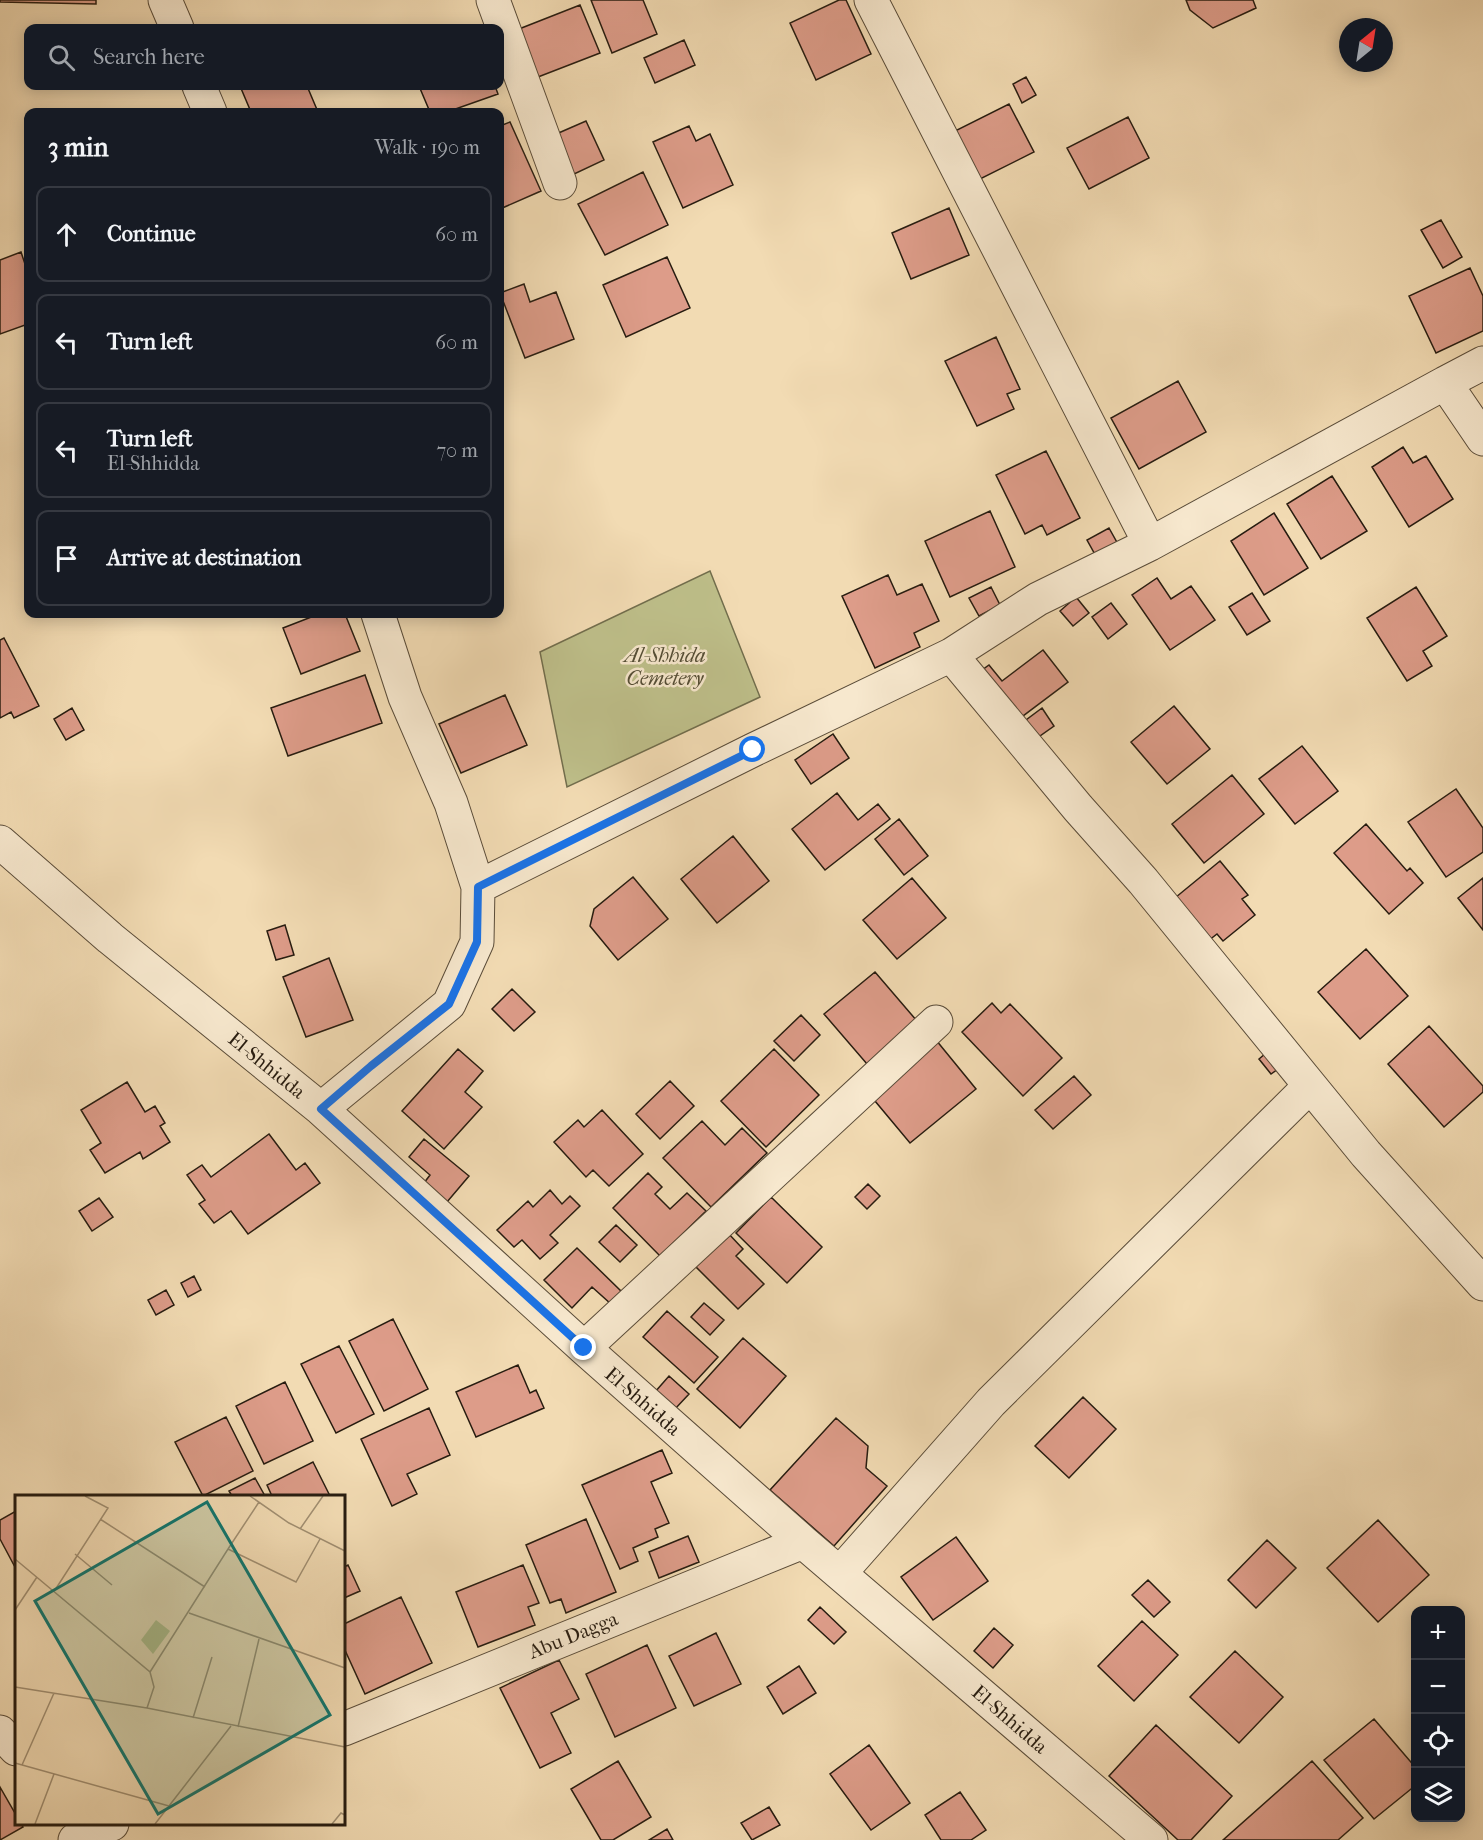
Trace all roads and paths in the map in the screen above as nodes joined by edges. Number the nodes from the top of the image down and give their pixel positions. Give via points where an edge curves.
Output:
1 (165, 0) edge
2 (493, 0) edge
3 (872, 0) edge
4 (175, 24) edge
5 (502, 24) edge
6 (504, 30) edge
7 (201, 90) edge
8 (208, 108) edge
9 (560, 183) dead end
10 (1483, 363) edge
11 (1445, 383) junction
12 (1483, 439) edge
13 (1150, 543) junction
14 (379, 618) edge
15 (951, 655) junction
16 (0, 842) edge
17 (478, 887) junction
18 (936, 1022) dead end
19 (1310, 1086) junction
20 (321, 1109) junction
21 (1483, 1284) edge
22 (584, 1348) junction
23 (803, 1542) junction
24 (840, 1573) junction
25 (345, 1729) edge
26 (0, 1732) edge
27 (15, 1748) edge
28 (1151, 1840) edge

1 - 4 street
2 - 5 street
3 - 13 street
6 - 9 street
7 - 8 street
10 - 11 street
11 - 12 street
11 - 13 street
13 - 15 street via 1038,599
14 - 17 street via 405,697 451,803
15 - 17 street
15 - 19 street via 1143,880
16 - 20 street, El-Shhidda via 110,938
17 - 20 street via 477,942 449,1004
18 - 22 street
19 - 21 street
19 - 24 street via 991,1402
20 - 22 street, El-Shhidda
22 - 23 street, El-Shhidda
23 - 24 street, El-Shhidda
23 - 25 street, Abu Dagga
24 - 28 street, El-Shhidda
26 - 27 street

